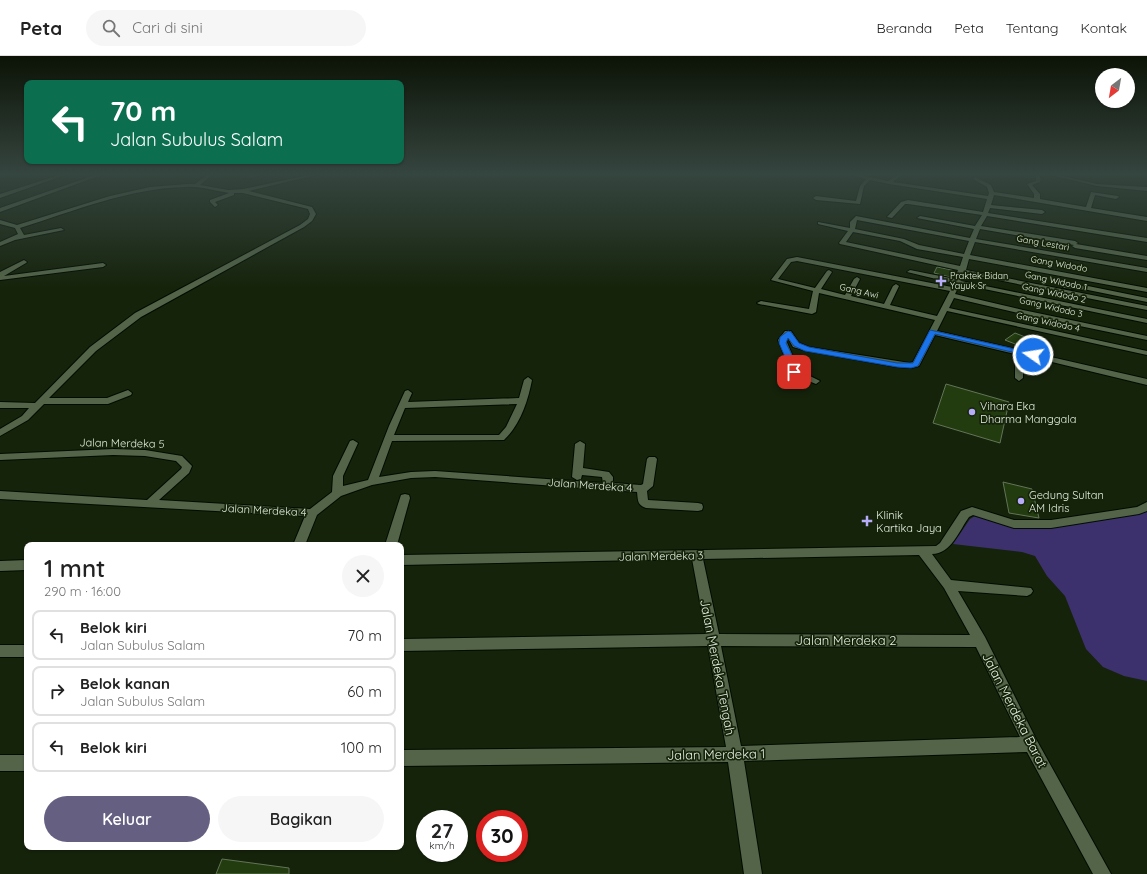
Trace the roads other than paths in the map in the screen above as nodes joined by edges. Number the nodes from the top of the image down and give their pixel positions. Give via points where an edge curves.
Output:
1 (64, 212) edge
2 (312, 212) edge
3 (894, 212) edge
4 (974, 212) edge
5 (1107, 212) edge
6 (986, 214) junction
7 (890, 217) dead end
8 (920, 218) dead end
9 (1147, 219) edge
10 (0, 222) edge
11 (820, 223) dead end
12 (15, 227) junction
13 (978, 228) junction
14 (1075, 228) junction
15 (0, 229) edge
16 (850, 229) junction
17 (61, 230) dead end
18 (1026, 235) junction
19 (13, 239) junction
20 (1147, 240) edge
21 (974, 241) junction
22 (0, 244) edge
23 (1075, 244) junction
24 (1026, 248) dead end
25 (968, 256) junction
26 (1073, 258) junction
27 (1147, 258) edge
28 (24, 262) dead end
29 (103, 265) dead end
30 (962, 270) junction
31 (1147, 270) edge
32 (829, 272) dead end
33 (910, 272) dead end
34 (0, 276) edge
35 (857, 279) dead end
36 (774, 280) joint
37 (957, 282) junction
38 (1033, 285) junction
39 (896, 286) dead end
40 (1147, 290) edge
41 (816, 291) junction
42 (953, 292) junction
43 (847, 298) junction
44 (1147, 300) edge
45 (761, 303) dead end
46 (886, 306) junction
47 (1147, 308) edge
48 (945, 309) junction
49 (939, 319) junction
50 (1147, 321) edge
51 (933, 332) junction
52 (1147, 338) edge
53 (1019, 352) junction
54 (1147, 353) edge
55 (1019, 378) dead end
56 (528, 380) dead end
57 (816, 381) dead end
58 (1147, 382) edge
59 (128, 393) dead end
60 (408, 393) dead end
61 (522, 401) junction
62 (40, 404) junction
63 (0, 405) edge
64 (402, 405) junction
65 (0, 433) edge
66 (389, 438) junction
67 (353, 443) dead end
68 (580, 444) dead end
69 (0, 457) edge
70 (652, 459) dead end
71 (578, 471) junction
72 (372, 482) junction
73 (576, 485) junction
74 (608, 487) junction
75 (642, 489) junction
76 (337, 493) junction
77 (0, 496) edge
78 (405, 498) dead end
79 (149, 504) junction
80 (1147, 506) edge
81 (698, 507) dead end
82 (312, 513) junction
83 (300, 542) edge
84 (391, 542) edge
85 (922, 550) junction
86 (697, 556) junction
87 (404, 560) edge
88 (24, 565) edge
89 (0, 566) edge
90 (948, 585) junction
91 (1027, 591) dead end
92 (712, 640) junction
93 (980, 641) junction
94 (404, 645) edge
95 (24, 651) edge
96 (0, 652) edge
97 (1032, 744) junction
98 (735, 754) junction
99 (404, 758) edge
100 (0, 763) edge
101 (24, 763) edge
102 (753, 874) edge
103 (1102, 874) edge

1 - 12 street
2 - 62 street via 310,220 302,226 138,315 93,349
3 - 7 street
4 - 6 street
5 - 9 street
6 - 13 street
6 - 14 street
8 - 13 street
10 - 12 street
11 - 16 street, Gang Widodo
12 - 15 street
12 - 19 street via 21,234
13 - 18 street
13 - 21 street
14 - 20 street
14 - 23 street
16 - 21 street, Gang Lestari via 854,226 856,218
16 - 25 street, Gang Widodo via 902,240 917,247
16 - 30 street, Gang Widodo 1 via 842,244
17 - 19 street
18 - 23 street
18 - 24 street
19 - 22 street
21 - 25 street
21 - 26 street, Gang Lestari
23 - 26 street
23 - 27 street
25 - 30 street
25 - 40 street, Gang Widodo
26 - 31 street, Gang Lestari
28 - 34 street
29 - 34 street
30 - 37 street
30 - 38 street, Gang Widodo 1
32 - 41 street
33 - 37 street, Gang Widodo 2
35 - 43 street
36 - 41 street, Gang Awi
36 - 42 street, Gang Widodo 3 via 789,260 797,259
37 - 42 street
37 - 50 street, Gang Widodo 2
38 - 44 street via 1034,281 1039,280
38 - 47 street, Gang Widodo 1
39 - 46 street
41 - 43 street, Gang Awi
41 - 45 street via 812,312
42 - 48 street
42 - 52 street, Gang Widodo 3 via 1022,312
43 - 46 street, Gang Awi
46 - 49 street, Gang Awi
48 - 49 street
48 - 54 street, Gang Widodo 4
49 - 51 street
51 - 53 street
51 - 57 street via 916,363 911,366 807,349 796,345 788,333 782,340 789,357 790,369
53 - 55 street
53 - 58 street
56 - 61 street
59 - 62 street via 105,402
60 - 64 street
61 - 64 street
61 - 66 street via 502,438
62 - 63 street
62 - 65 street via 19,422
64 - 66 street
66 - 72 street
67 - 76 street via 338,476
68 - 71 street
69 - 79 street, Jalan Merdeka 5 via 113,452 179,458 187,466 185,471
70 - 75 street via 648,486
71 - 73 street
71 - 74 street via 605,474 608,477
72 - 73 street, Jalan Merdeka 4 via 394,477 435,474
72 - 76 street, Jalan Merdeka 4
73 - 74 street, Jalan Merdeka 4
74 - 75 street, Jalan Merdeka 4
75 - 81 street, Jalan Merdeka 4 via 643,502 646,504
76 - 82 street, Jalan Merdeka 4
77 - 79 street, Jalan Merdeka 4
78 - 84 street
79 - 82 street, Jalan Merdeka 4
80 - 85 street, Jalan Merdeka 3 via 1139,510 1051,524 1014,524 972,511 965,514 944,546 938,550
82 - 83 street
85 - 86 street, Jalan Merdeka 3
85 - 90 street, Jalan Merdeka Barat
86 - 87 street, Jalan Merdeka 3
86 - 92 street, Jalan Merdeka Tengah
88 - 89 street
90 - 91 street
90 - 93 street, Jalan Merdeka Barat
92 - 93 street, Jalan Merdeka 2
92 - 94 street, Jalan Merdeka 2
92 - 98 street, Jalan Merdeka Tengah
93 - 97 street, Jalan Merdeka Barat
95 - 96 street
97 - 98 street, Jalan Merdeka 1
97 - 103 street, Jalan Merdeka Barat
98 - 99 street, Jalan Merdeka 1
98 - 102 street, Jalan Merdeka Tengah
100 - 101 street

